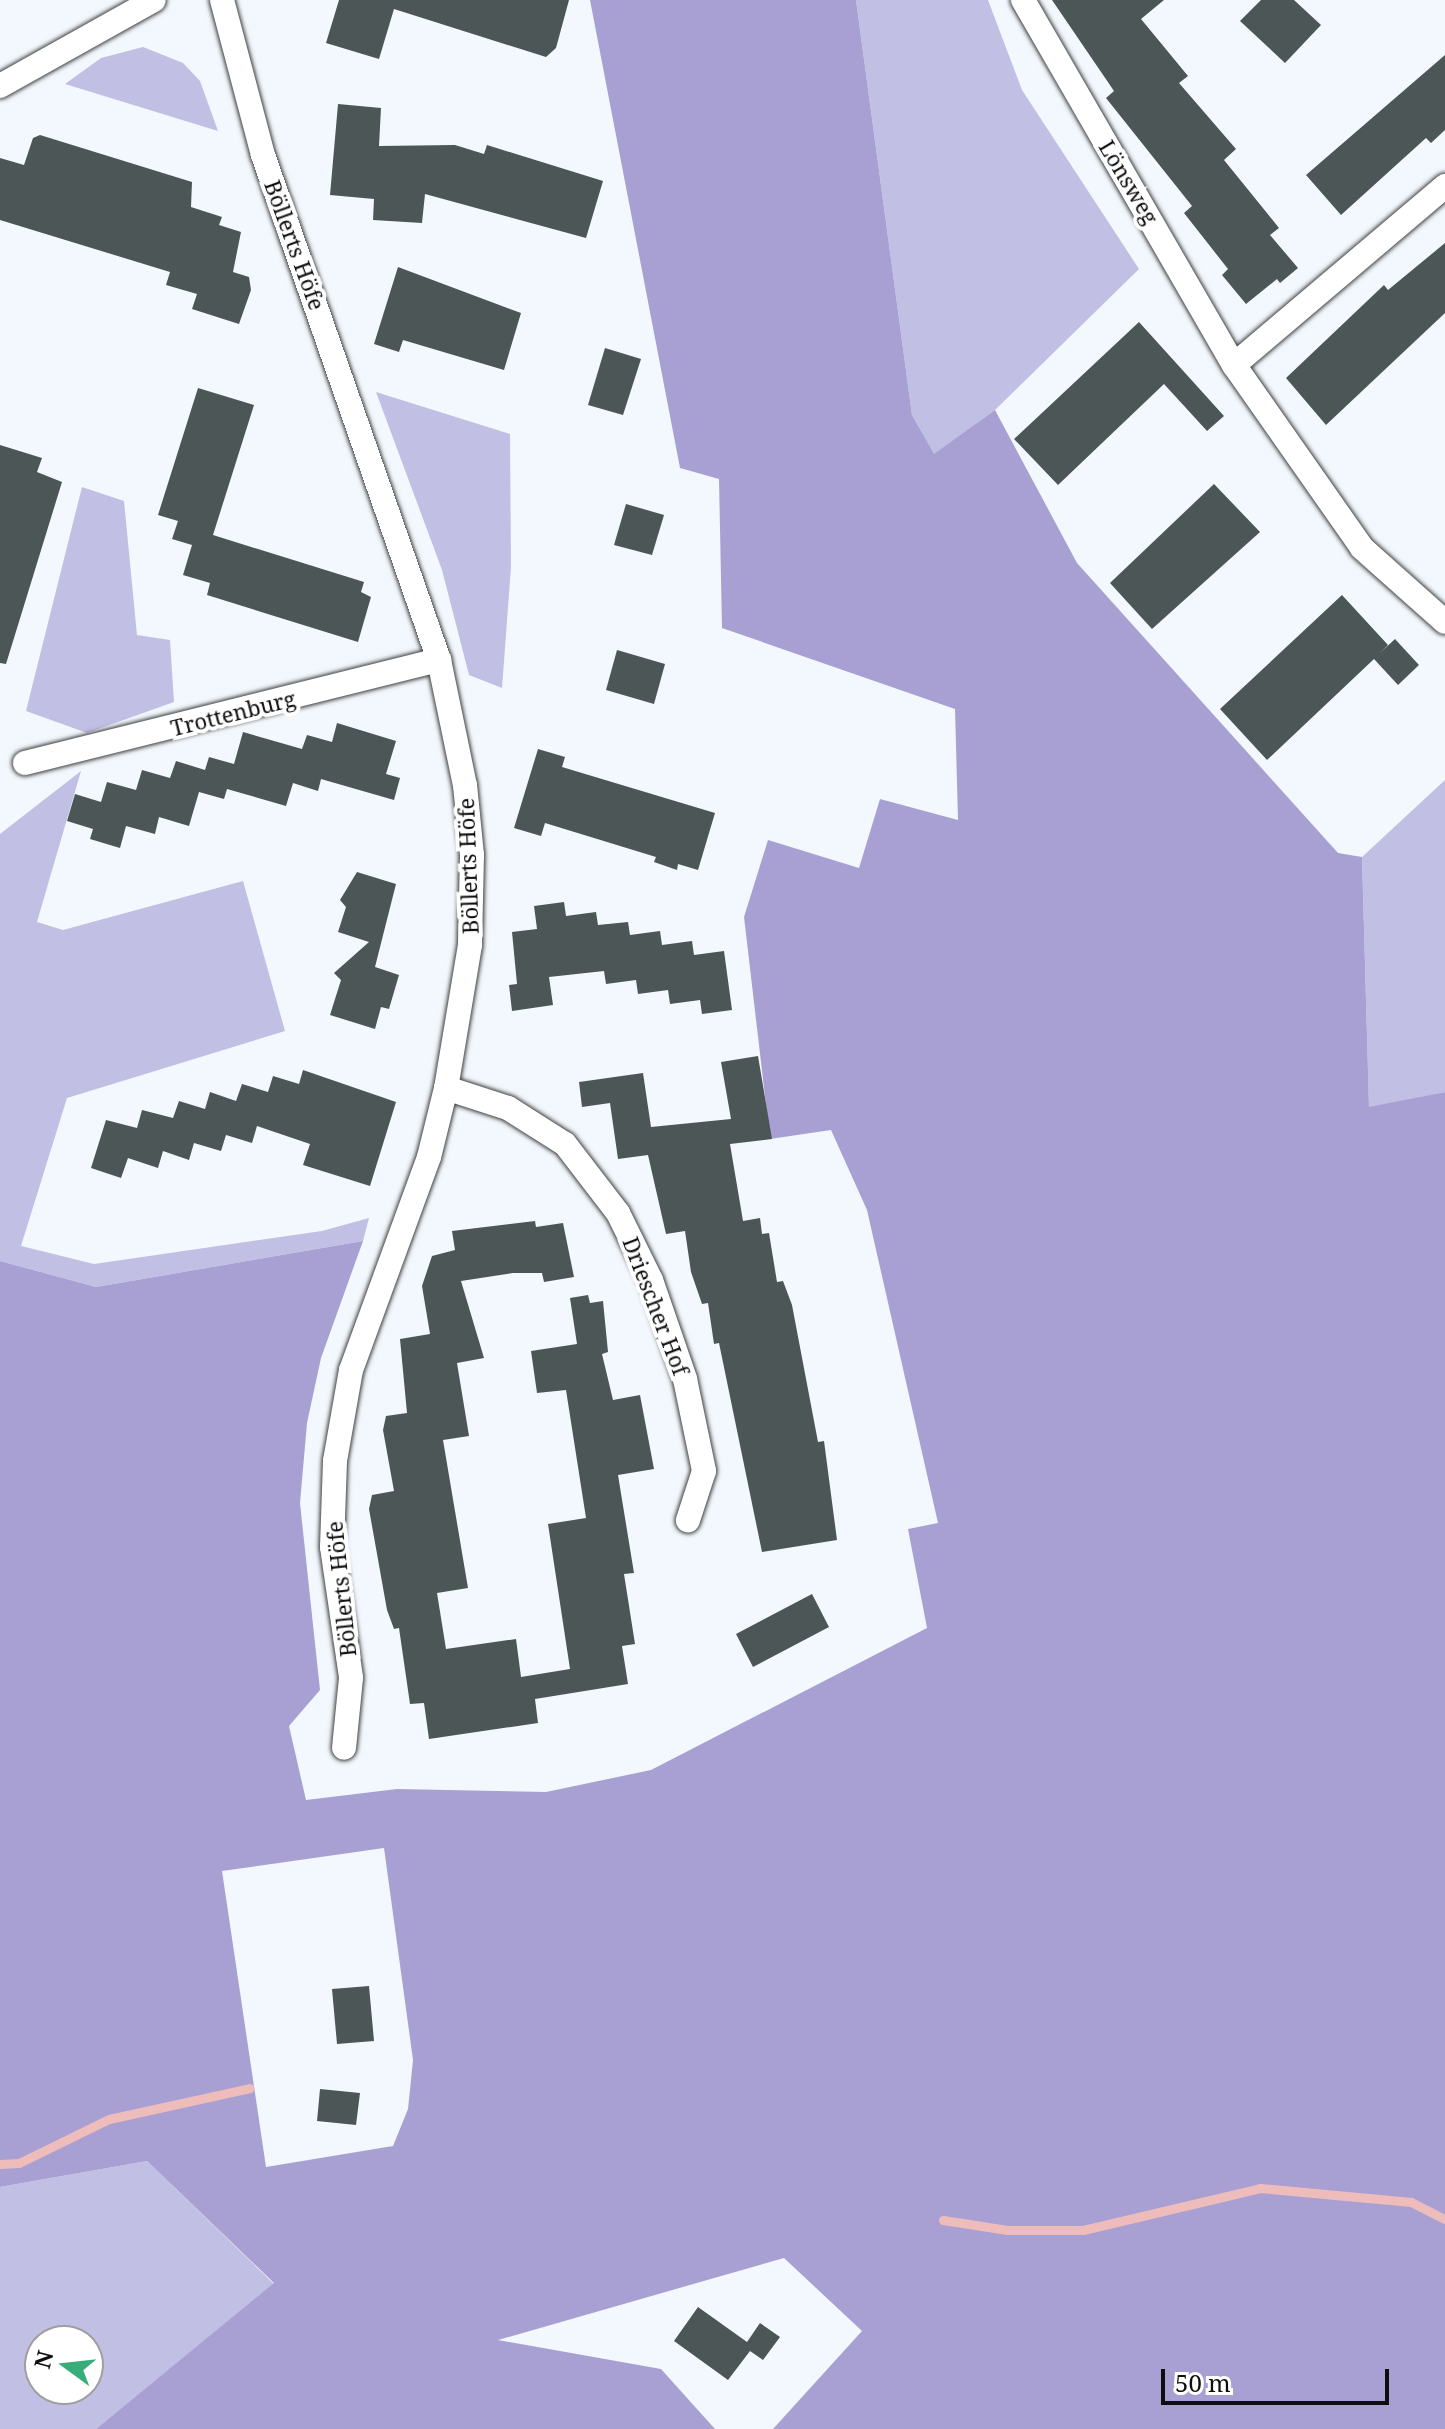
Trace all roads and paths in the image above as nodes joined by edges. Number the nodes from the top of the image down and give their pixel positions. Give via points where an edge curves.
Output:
1 (154, 0) edge
2 (222, 0) edge
3 (1023, 0) edge
4 (0, 86) edge
5 (1445, 186) edge
6 (1234, 365) junction
7 (1445, 622) edge
8 (439, 660) junction
9 (25, 763) dead end
10 (446, 1088) junction
11 (688, 1520) dead end
12 (344, 1748) dead end

1 - 4 street
2 - 8 street, Böllerts Höfe via 263,155
3 - 6 street, Lönsweg
5 - 6 street
6 - 7 street, Lönsweg via 1362,548
8 - 9 street, Trottenburg
8 - 10 street, Böllerts Höfe via 465,785 472,855 470,945
10 - 11 street, Driescher Hof via 508,1108 565,1144 618,1213 651,1280 685,1379 704,1471
10 - 12 street, Böllerts Höfe via 429,1157 351,1370 335,1461 332,1547 351,1678

